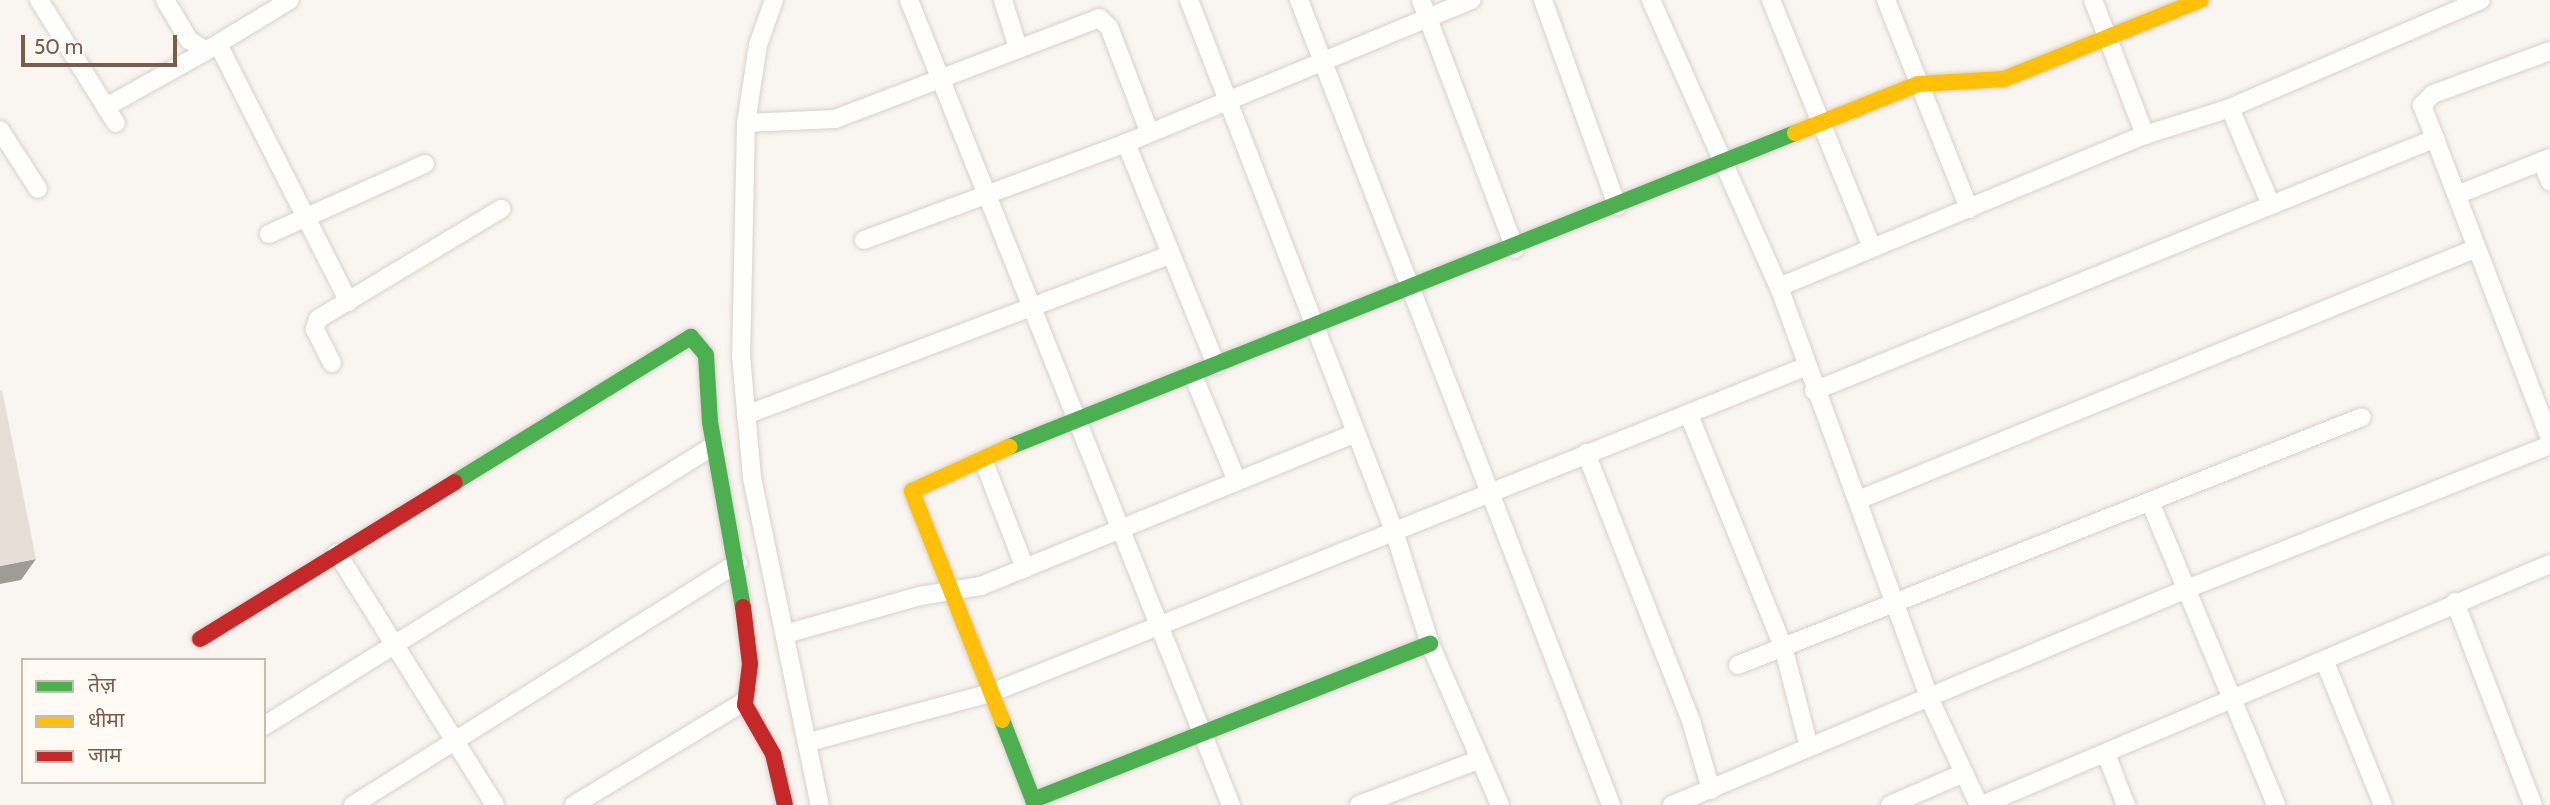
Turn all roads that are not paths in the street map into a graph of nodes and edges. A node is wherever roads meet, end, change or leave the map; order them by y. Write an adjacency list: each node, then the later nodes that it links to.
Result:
1 (39, 0): 28 (street)
2 (165, 0): 21 (street)
3 (290, 0): 21 (street)
4 (774, 0): 31 (street)
5 (909, 0): 25 (street)
6 (1003, 0): 22 (street)
7 (1099, 0): 19 (street)
8 (1189, 0): 27 (street)
9 (1299, 0): 24 (street)
10 (1472, 0): 18 (street)
11 (1542, 0): 46 (street)
12 (1651, 0): 38 (street)
13 (1771, 0): 32 (street)
14 (1886, 0): 26 (street)
15 (2093, 0): 20 (street)
16 (2201, 0): 20 (street)
17 (2481, 0): 29 (street)
18 (1424, 8): 24 (street); 54 (street)
19 (1107, 22): 22 (street); 34 (street)
20 (2108, 40): 26 (street); 35 (street)
21 (212, 48): 28 (street); 49 (street)
22 (1018, 48): 25 (street)
23 (2550, 51): 36 (street)
24 (1324, 60): 27 (street); 57 (street)
25 (943, 80): 31 (street); 43 (street)
26 (1918, 84): 32 (street); 48 (street)
27 (1226, 101): 34 (street); 60 (street)
28 (106, 107): 30 (street)
29 (2230, 108): 35 (street); 45 (street)
30 (116, 123)
31 (746, 123): 67 (street)
32 (1819, 127): 38 (street); 52 (street)
33 (0, 130): 42 (street)
34 (1149, 131): 37 (street)
35 (2145, 135): 48 (street)
36 (2436, 138): 44 (street); 45 (street)
37 (1126, 143): 43 (street); 55 (street)
38 (1720, 160): 46 (street); 56 (street)
39 (2546, 160): 41 (street); 44 (street)
40 (425, 164): 49 (street)
41 (2550, 182)
42 (38, 190)
43 (986, 192): 51 (street); 59 (street)
44 (2459, 194): 53 (street)
45 (2271, 205): 66 (street)
46 (1617, 206): 54 (street)
47 (501, 209): 58 (street)
48 (1969, 209): 52 (street)
49 (306, 216): 50 (street); 58 (street)
50 (270, 234)
51 (864, 240)
52 (1872, 247): 56 (street)
53 (2477, 247): 65 (street); 79 (street)
54 (1515, 249): 57 (street)
55 (1170, 255): 59 (street); 62 (street)
56 (1779, 287): 63 (street)
57 (1409, 290): 60 (street); 78 (street)
58 (349, 302): 61 (street)
59 (1033, 310): 67 (street); 70 (street)
60 (1315, 328): 62 (street); 71 (street)
61 (332, 363)
62 (1216, 365): 64 (street)
63 (1805, 367): 66 (street); 68 (street)
64 (1194, 375): 70 (street); 77 (street)
65 (2542, 383): 72 (street)
66 (1814, 391): 79 (street)
67 (746, 415): 92 (street)
68 (1689, 415): 75 (street); 96 (street)
69 (2362, 417): 80 (street)
70 (1080, 423): 76 (street); 81 (street)
71 (1355, 433): 77 (street); 82 (street)
72 (2550, 439)
73 (715, 445): 83 (street); 84 (street); 95 (street)
74 (2550, 445): 87 (street)
75 (1586, 453): 78 (street); 111 (street)
76 (984, 461): 86 (street); 88 (street)
77 (1237, 481): 81 (street)
78 (1489, 489): 82 (street); 120 (street)
79 (1858, 500): 90 (street)
80 (2151, 504): 87 (street); 90 (street)
81 (1121, 527): 86 (street); 91 (street)
82 (1393, 528): 91 (street); 94 (street)
83 (337, 553): 93 (street); 95 (street)
84 (737, 563): 101 (street); 105 (street)
85 (2550, 564): 89 (street)
86 (1025, 568): 88 (street)
87 (2189, 587): 100 (street); 102 (street)
88 (950, 593): 92 (street); 99 (street)
89 (2455, 602): 97 (street); 127 (street)
90 (1896, 605): 96 (street); 100 (street)
91 (1158, 625): 99 (street); 104 (street)
92 (789, 633): 106 (street)
93 (200, 639)
94 (1430, 644): 104 (street); 109 (street)
95 (396, 646): 103 (street); 105 (street)
96 (1783, 646): 98 (street); 107 (street)
97 (2325, 662): 102 (street); 126 (street)
98 (1738, 665)
99 (990, 693): 104 (street); 106 (street)
100 (1930, 700): 107 (street); 110 (street)
101 (745, 701): 112 (street); 115 (street)
102 (2232, 702): 108 (street); 125 (street)
103 (266, 725)
104 (1204, 734): 117 (street)
105 (454, 741): 113 (street); 114 (street)
106 (809, 742): 116 (street)
107 (1809, 747): 111 (street)
108 (2106, 754): 123 (street); 124 (street)
109 (1478, 760): 118 (street); 119 (street)
110 (1964, 773): 122 (street); 123 (street)
111 (1711, 790): 121 (street)
112 (578, 804)
113 (353, 805)
114 (495, 805)
115 (785, 805)
116 (820, 805)
117 (1231, 805)
118 (1359, 805)
119 (1500, 805)
120 (1611, 805)
121 (1672, 805)
122 (1890, 805)
123 (1980, 805)
124 (2126, 805)
125 (2276, 805)
126 (2383, 805)
127 (2533, 805)

